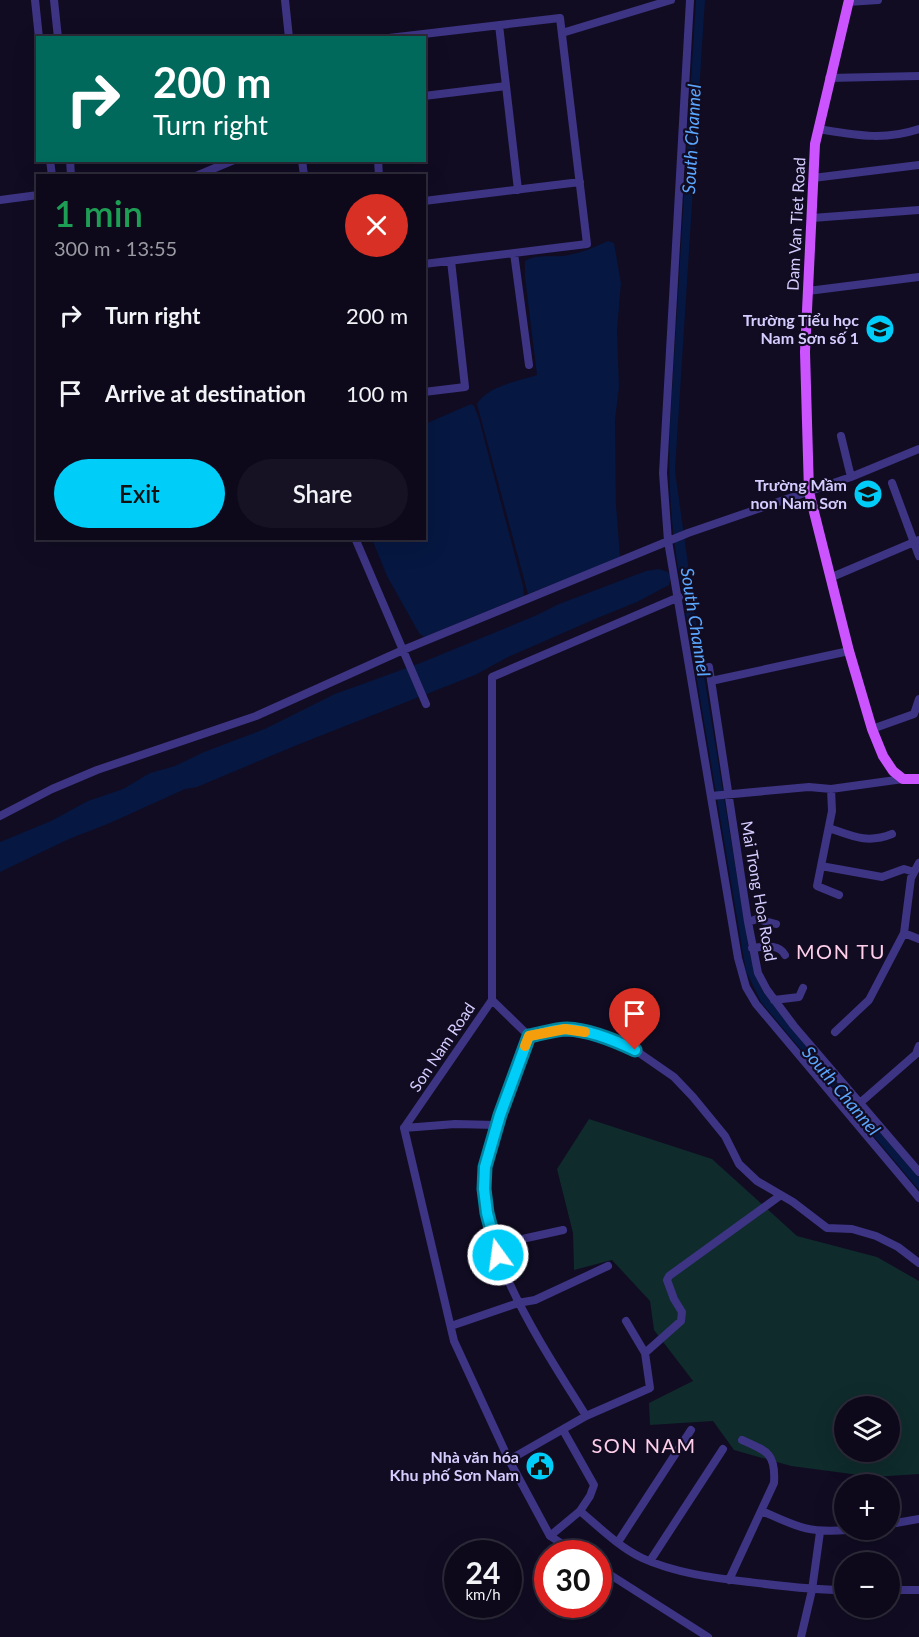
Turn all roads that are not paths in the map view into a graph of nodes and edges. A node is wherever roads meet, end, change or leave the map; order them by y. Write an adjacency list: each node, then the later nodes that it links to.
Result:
1 (35, 0): 10 (street)
2 (54, 0): 11 (street)
3 (285, 0): 12 (street)
4 (671, 0): 9 (street)
5 (690, 0): 44 (street)
6 (878, 0): 7 (street)
7 (848, 1): 15 (main road, Dam Van Tiet Road)
8 (499, 25): 9 (street); 13 (street); 16 (street)
9 (562, 33): 24 (street)
10 (39, 36)
11 (58, 36)
12 (289, 36)
13 (406, 36)
14 (919, 76): 15 (street)
15 (829, 78): 18 (main road, Dam Van Tiet Road)
16 (506, 86): 17 (street); 25 (street)
17 (426, 96)
18 (818, 129): 19 (street); 23 (main road, Dam Van Tiet Road)
19 (919, 129)
20 (229, 162): 22 (street)
21 (919, 165): 23 (street)
22 (201, 174)
23 (813, 178): 30 (main road, Dam Van Tiet Road)
24 (580, 182): 25 (street); 31 (street)
25 (518, 190): 28 (street)
26 (36, 195): 27 (street)
27 (0, 200)
28 (426, 201)
29 (919, 210): 30 (street)
30 (812, 218): 35 (main road, Dam Van Tiet Road)
31 (514, 253): 32 (street); 36 (street)
32 (451, 261): 33 (street); 37 (street)
33 (426, 264)
34 (919, 277): 35 (street)
35 (808, 291): 42 (main road, Dam Van Tiet Road)
36 (529, 365)
37 (426, 392)
38 (841, 436): 40 (street)
39 (919, 449): 40 (street)
40 (851, 477): 42 (street)
41 (892, 483): 45 (street)
42 (809, 492): 44 (street); 47 (main road, Dam Van Tiet Road)
43 (356, 540): 50 (street)
44 (668, 541): 48 (street); 50 (street)
45 (916, 541): 46 (street); 47 (street)
46 (919, 556)
47 (832, 577): 49 (main road, Dam Van Tiet Road)
48 (679, 597): 60 (street); 75 (street, Son Nam Road)
49 (849, 651): 52 (street); 55 (main road, Dam Van Tiet Road)
50 (404, 653): 54 (street); 61 (street)
51 (709, 667): 52 (street, Mai Trong Hoa Road)
52 (711, 681): 59 (street, Mai Trong Hoa Road)
53 (919, 699): 55 (street)
54 (426, 704)
55 (872, 729): 56 (main road, Dam Van Tiet Road)
56 (903, 779): 57 (main road); 58 (street)
57 (919, 779)
58 (831, 789): 59 (street); 62 (street)
59 (727, 794): 60 (street); 68 (street, Mai Trong Hoa Road)
60 (711, 796): 85 (street)
61 (0, 816)
62 (829, 828): 63 (street); 65 (street)
63 (892, 834)
64 (919, 863): 66 (street)
65 (820, 866): 66 (street); 67 (street)
66 (914, 872): 70 (street)
67 (839, 895)
68 (748, 922): 69 (street); 72 (street, Mai Trong Hoa Road)
69 (776, 924)
70 (904, 933): 71 (street); 77 (street)
71 (919, 939)
72 (752, 948): 73 (street); 76 (street, Mai Trong Hoa Road)
73 (785, 955)
74 (803, 988): 76 (street)
75 (492, 1000): 78 (street); 82 (street, Son Nam Road)
76 (774, 1000): 80 (street, Mai Trong Hoa Road)
77 (835, 1032)
78 (529, 1036): 81 (street); 84 (street)
79 (919, 1046): 80 (street)
80 (861, 1102): 83 (street, Mai Trong Hoa Road)
81 (496, 1125): 82 (street); 87 (street)
82 (404, 1128): 92 (street)
83 (919, 1172)
84 (780, 1195): 88 (street); 93 (street)
85 (919, 1198)
86 (563, 1230): 87 (street)
87 (495, 1245): 90 (street)
88 (919, 1263)
89 (608, 1266): 90 (street)
90 (518, 1303): 92 (street); 94 (street)
91 (626, 1321): 93 (street)
92 (451, 1326): 99 (street)
93 (645, 1353): 94 (street)
94 (586, 1416): 95 (street)
95 (563, 1430): 99 (street); 100 (street)
96 (691, 1430): 108 (street)
97 (742, 1440): 101 (street)
98 (723, 1449): 109 (street)
99 (509, 1460): 106 (street)
100 (580, 1511): 106 (street); 108 (street)
101 (762, 1511): 105 (street); 111 (street)
102 (919, 1519): 103 (street)
103 (900, 1522)
104 (834, 1531): 105 (street)
105 (820, 1532): 112 (street)
106 (550, 1536): 107 (street)
107 (556, 1540)
108 (618, 1542): 109 (street)
109 (650, 1561): 111 (street)
110 (612, 1576): 116 (street)
111 (729, 1580): 112 (street)
112 (812, 1590): 113 (street); 117 (street)
113 (834, 1590)
114 (900, 1590): 115 (street)
115 (919, 1590)
116 (708, 1637)
117 (801, 1637)

